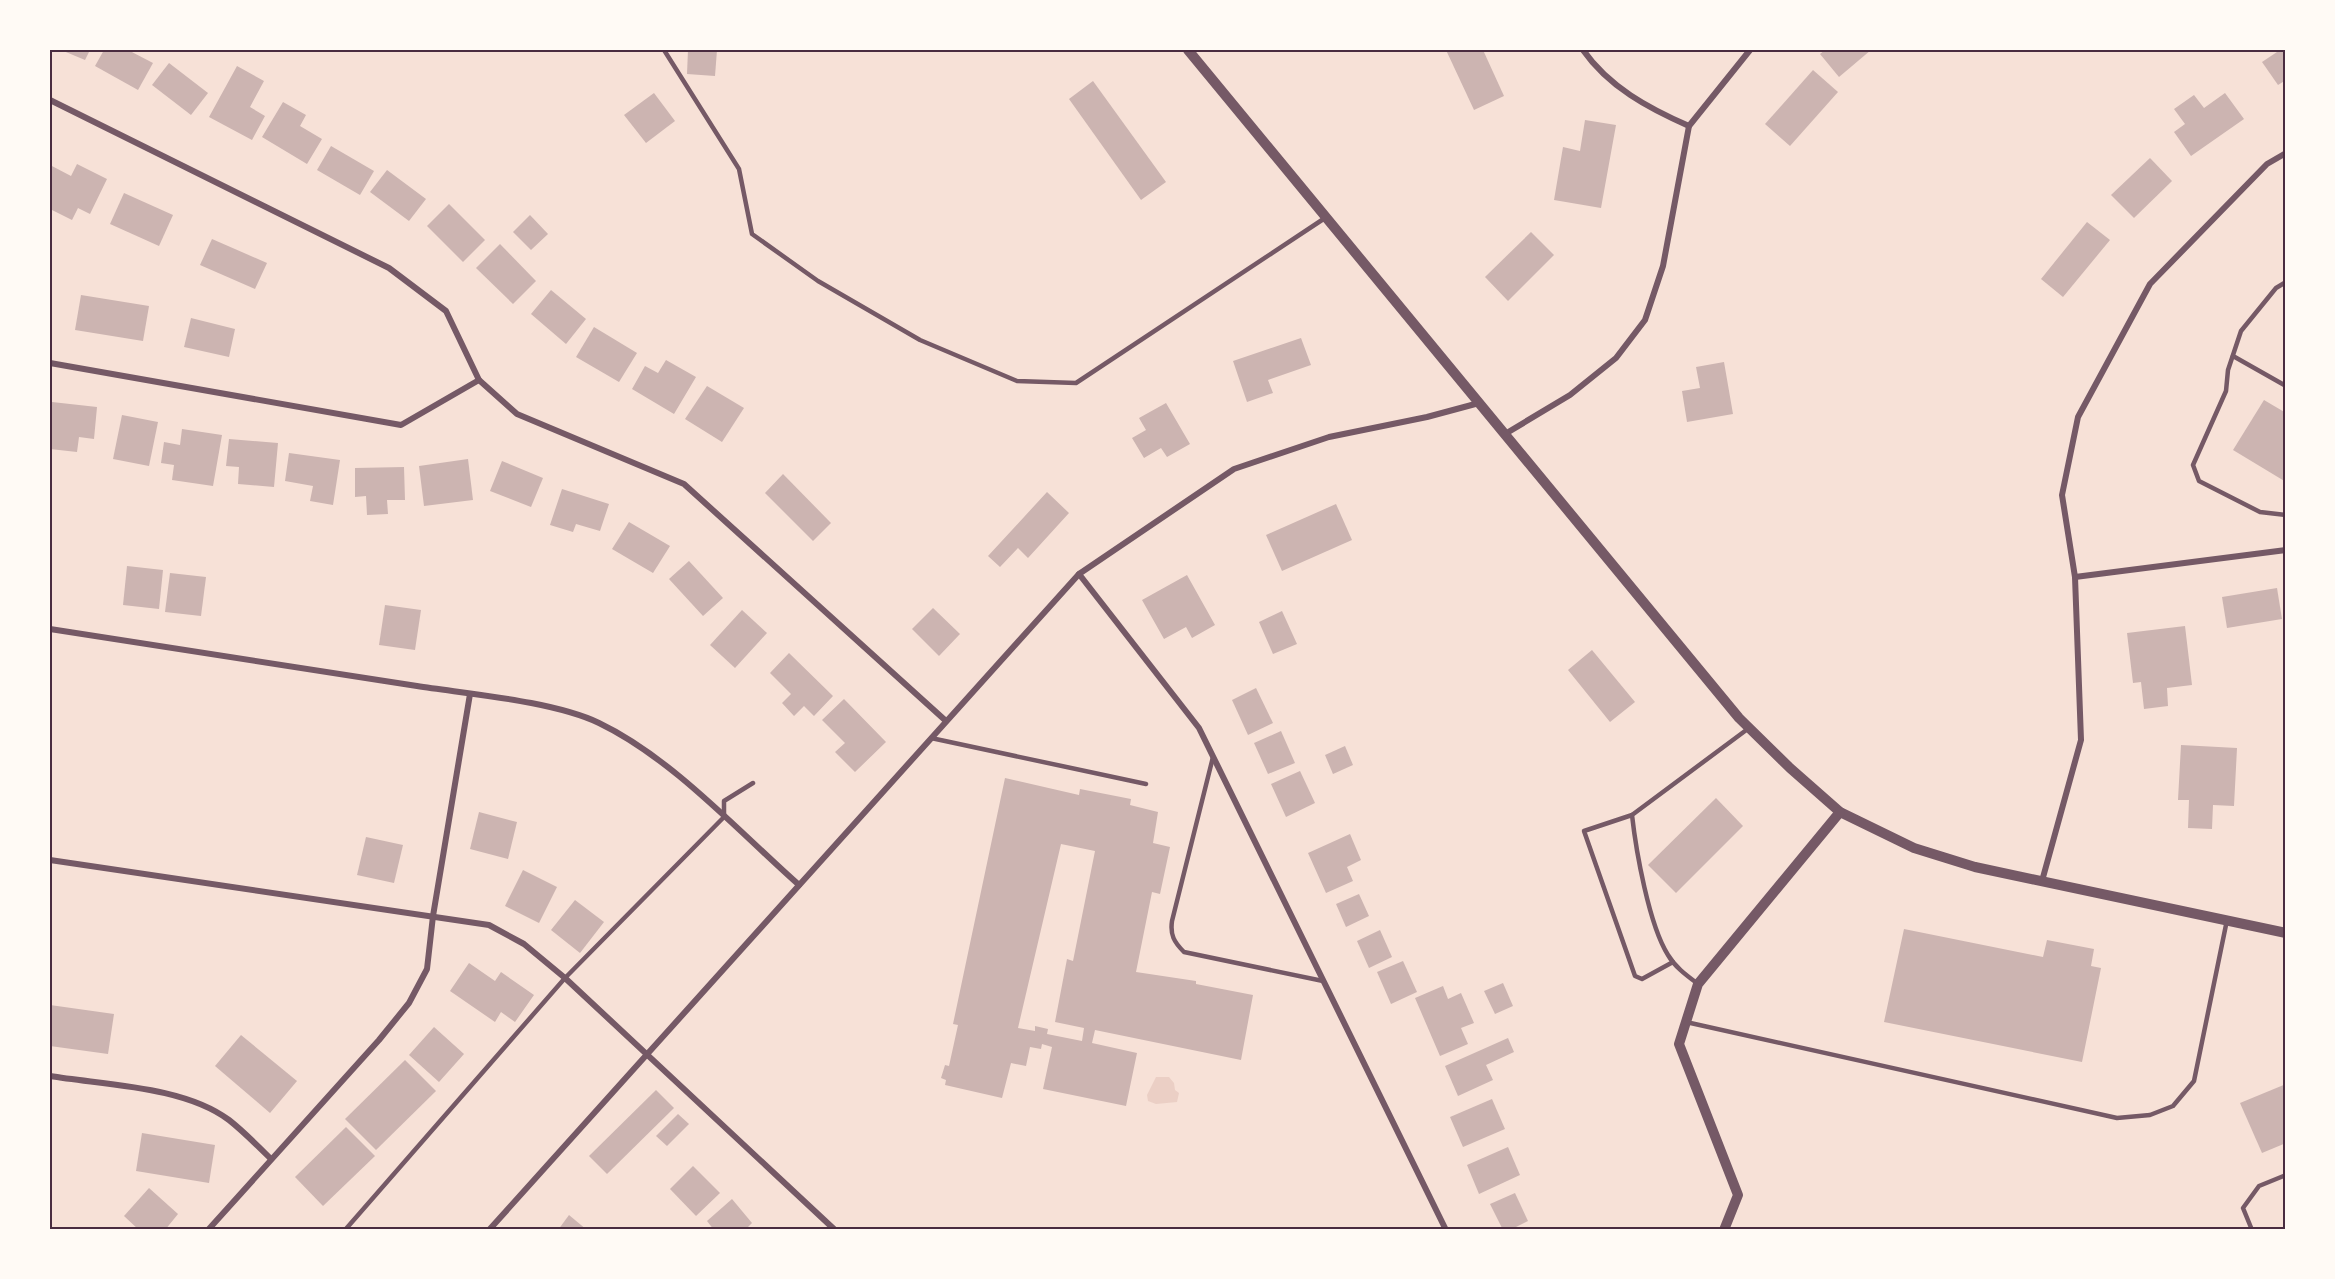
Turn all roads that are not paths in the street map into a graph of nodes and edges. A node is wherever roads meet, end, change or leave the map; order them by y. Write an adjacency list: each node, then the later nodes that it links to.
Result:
1 (664, 50): 8 (lane)
2 (1188, 50): 8 (street)
3 (1583, 50): 6 (street)
4 (1750, 50): 6 (street)
5 (50, 100): 12 (street)
6 (1689, 126): 15 (street)
7 (2286, 153): 19 (street)
8 (1327, 216): 14 (street)
9 (2286, 282): 10 (lane)
10 (2233, 356): 13 (lane); 16 (lane)
11 (50, 363): 12 (street)
12 (479, 380): 22 (street)
13 (2286, 386)
14 (1480, 403): 15 (street); 18 (street)
15 (1505, 434): 23 (street)
16 (2286, 515)
17 (2286, 550): 19 (street)
18 (1079, 574): 22 (street); 25 (street)
19 (2074, 577): 32 (street)
20 (50, 629): 21 (street)
21 (470, 694): 30 (street); 34 (street)
22 (946, 722): 24 (street)
23 (1749, 728): 28 (street); 29 (lane)
24 (932, 738): 27 (lane); 33 (street)
25 (1213, 758): 39 (street); 39 (lane)
26 (753, 783): 30 (lane)
27 (1146, 784)
28 (1840, 812): 32 (street); 40 (street)
29 (1632, 815): 37 (lane); 37 (lane)
30 (724, 817): 33 (street); 38 (lane)
31 (50, 860): 34 (street)
32 (2042, 881): 35 (street)
33 (799, 885): 42 (street)
34 (433, 916): 38 (street); 44 (street)
35 (2227, 920): 36 (street); 41 (lane)
36 (2286, 933)
37 (1673, 962): 40 (lane)
38 (565, 978): 42 (street); 47 (lane)
39 (1323, 981): 50 (street)
40 (1698, 984): 41 (street)
41 (1685, 1022): 51 (street)
42 (647, 1054): 48 (street); 49 (street)
43 (50, 1076): 44 (street)
44 (270, 1158): 46 (street)
45 (2286, 1175): 52 (lane)
46 (208, 1230)
47 (345, 1230)
48 (489, 1230)
49 (836, 1230)
50 (1446, 1230)
51 (1724, 1230)
52 (2252, 1230)

